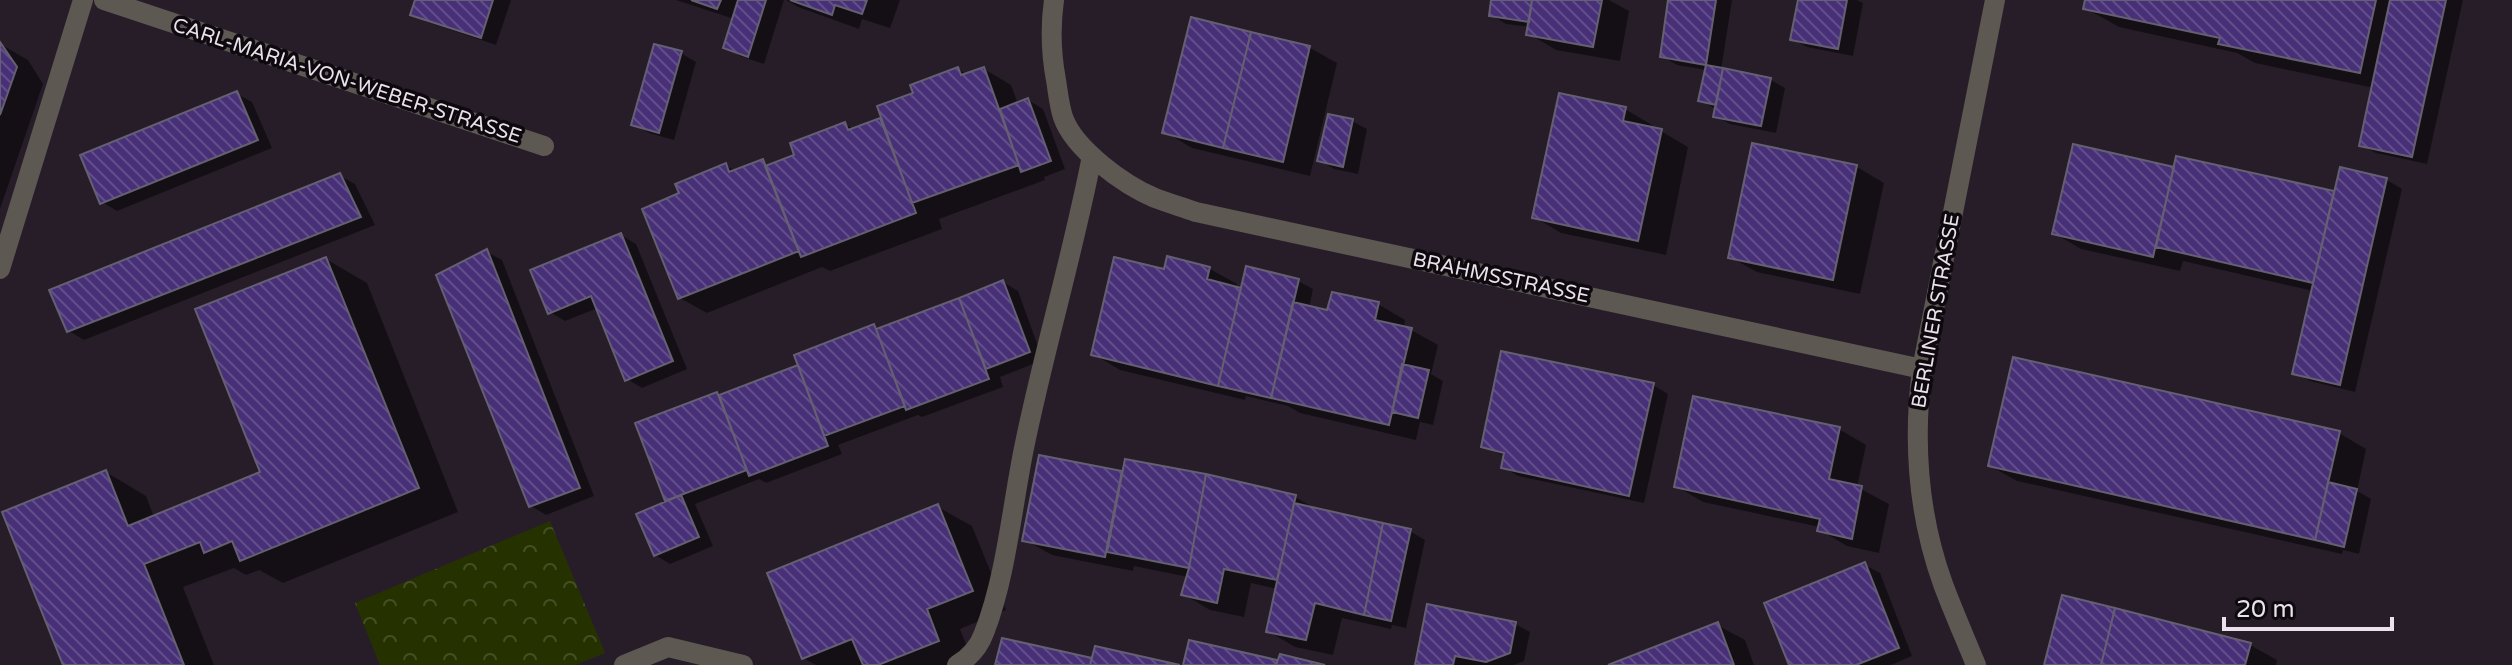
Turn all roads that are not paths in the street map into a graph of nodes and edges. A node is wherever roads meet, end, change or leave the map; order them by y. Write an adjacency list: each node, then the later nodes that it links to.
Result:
1 (83, 0): 7 (street)
2 (104, 0): 5 (street, CARL-MARIA-VON-WEBER-STRASSE)
3 (1054, 0): 6 (street, BRAHMSSTRASSE)
4 (1995, 0): 8 (street, BERLINER STRASSE)
5 (544, 146)
6 (1092, 156): 8 (street, BRAHMSSTRASSE); 11 (street)
7 (0, 269)
8 (1922, 369): 12 (street, BERLINER STRASSE)
9 (624, 665): 10 (street)
10 (743, 665)
11 (957, 665)
12 (1976, 665)

